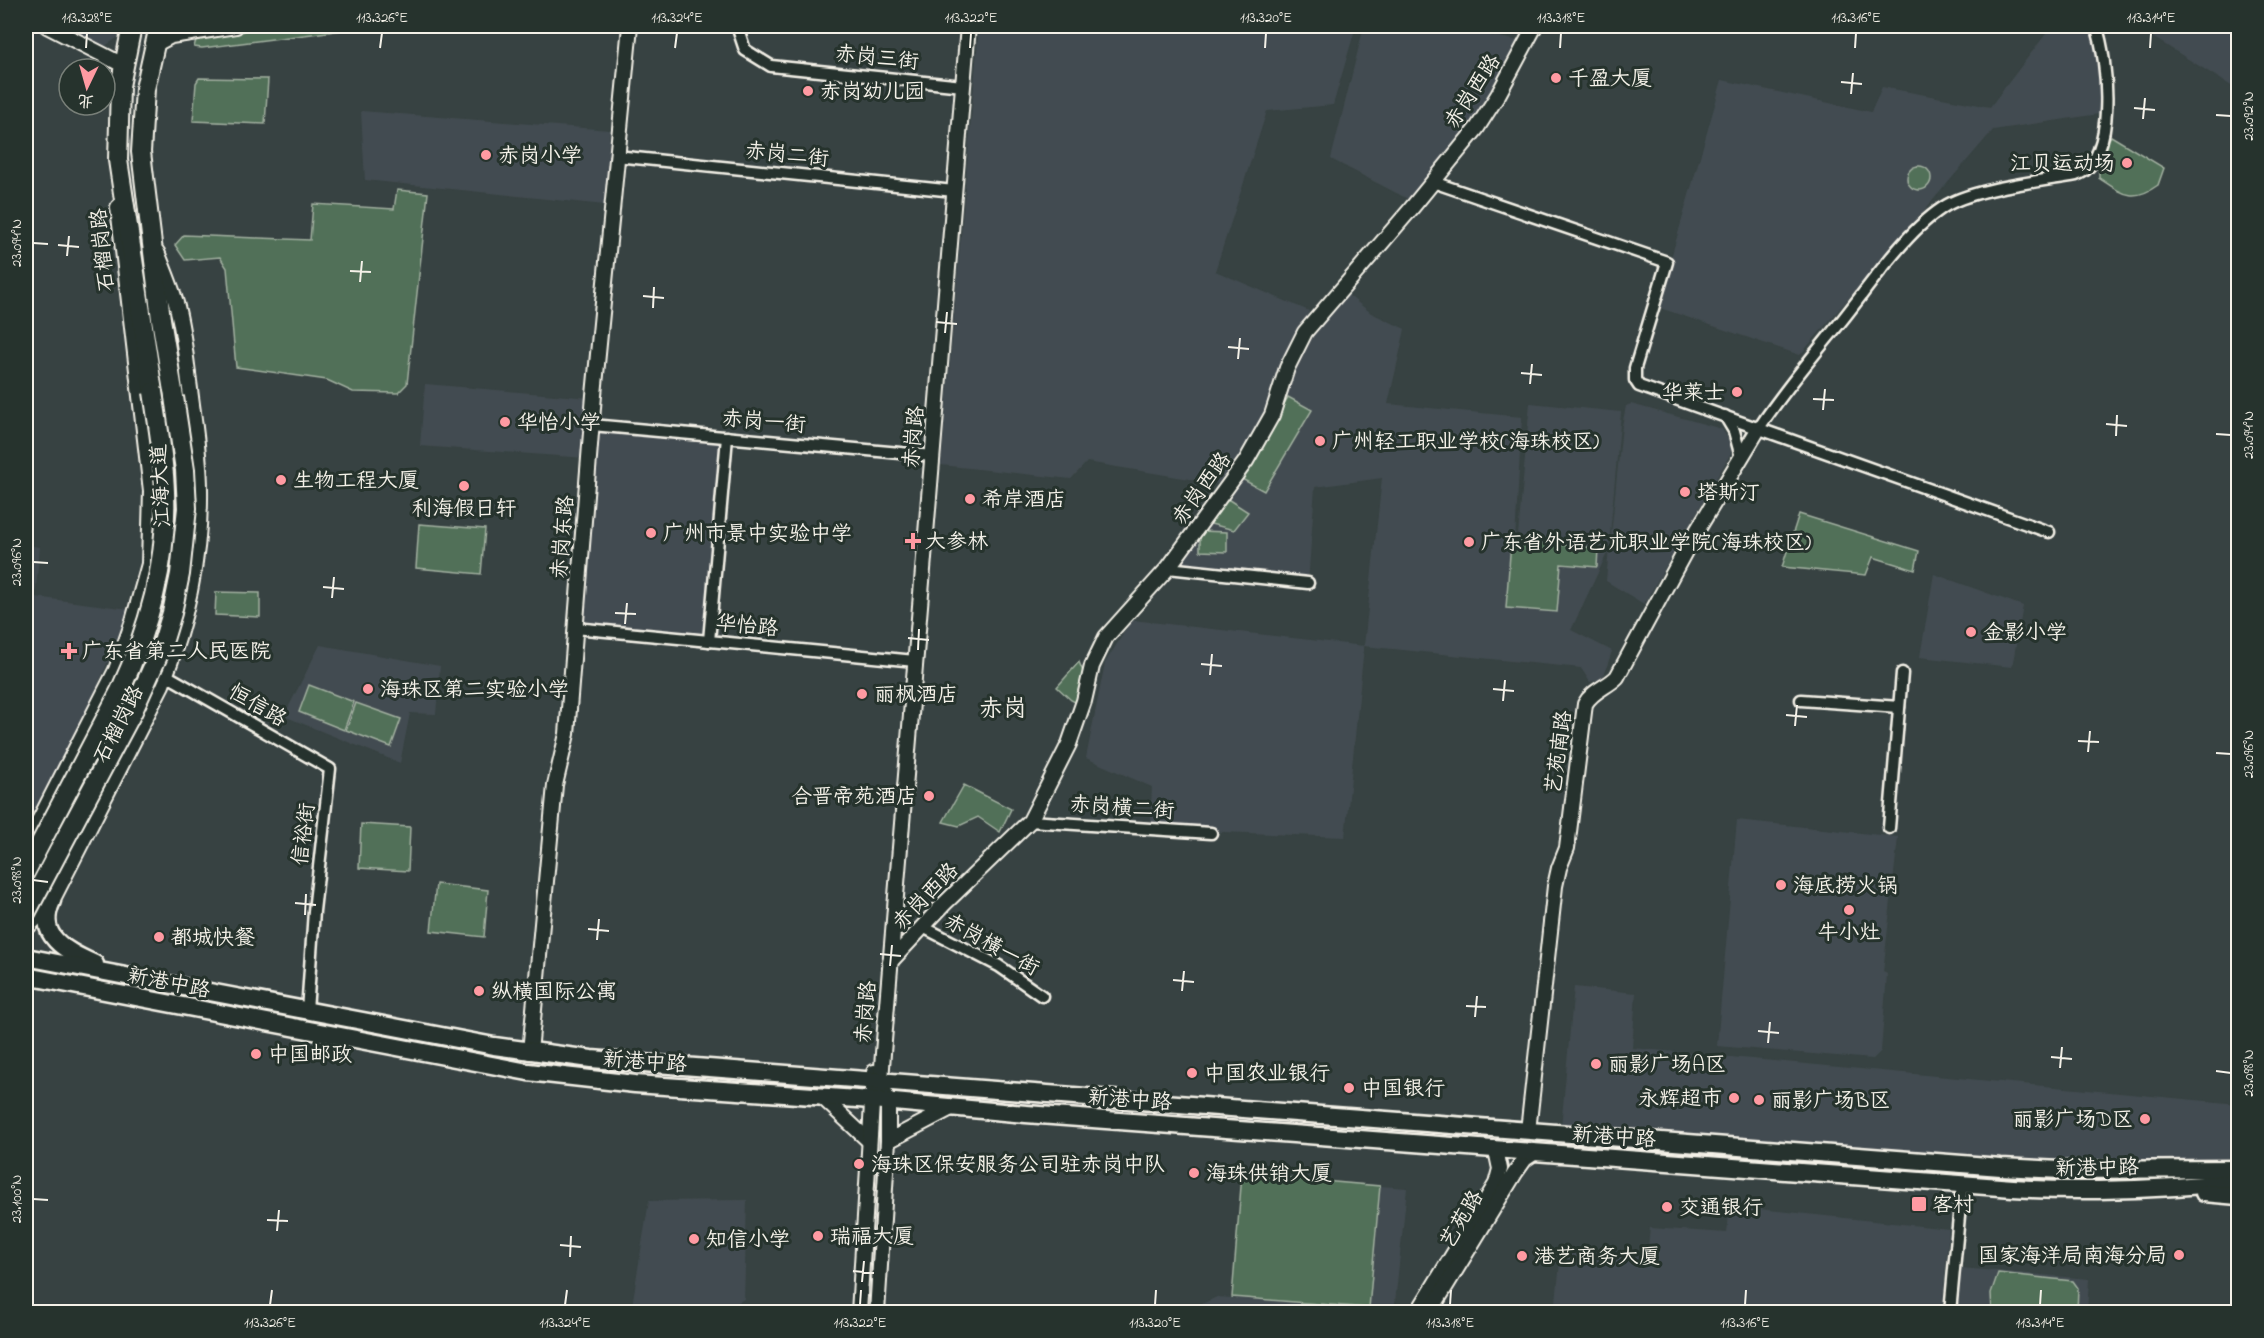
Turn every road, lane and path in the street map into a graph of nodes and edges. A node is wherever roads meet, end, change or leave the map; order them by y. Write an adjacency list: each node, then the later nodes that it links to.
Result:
1 (47, 26): 11 (street)
2 (132, 26): 11 (highway, 江海大道)
3 (159, 26): 10 (highway, 江海大道)
4 (236, 26): 10 (street)
5 (630, 26): 13 (street, 赤岗东路)
6 (737, 26): 12 (street, 赤岗三街)
7 (968, 26): 12 (street, 赤岗路)
8 (1535, 26): 15 (street, 赤岗西路)
9 (2096, 26): 20 (street)
10 (154, 45): 17 (highway, 江海大道)
11 (123, 65): 14 (highway, 江海大道)
12 (963, 86): 16 (street, 赤岗路)
13 (616, 156): 16 (street, 赤岗二街); 19 (street, 赤岗东路)
14 (119, 169): 34 (street, 石榴岗路); 44 (highway, 江海大道, bridge)
15 (1433, 182): 18 (street); 25 (street, 赤岗西路)
16 (954, 191): 22 (street, 赤岗路)
17 (152, 237): 31 (street, 石榴岗路); 46 (highway, 江海大道, bridge)
18 (1725, 416): 20 (street); 23 (street)
19 (592, 425): 21 (street, 赤岗一街); 27 (street, 赤岗东路)
20 (1759, 428): 23 (street, 艺苑南路); 24 (street)
21 (727, 437): 22 (street, 赤岗一街); 28 (street)
22 (933, 456): 29 (street, 赤岗路)
23 (1741, 457): 65 (street, 艺苑南路)
24 (2049, 532)
25 (1168, 568): 26 (street); 39 (street, 赤岗西路)
26 (1308, 583)
27 (575, 628): 28 (street, 华怡路); 58 (street, 赤岗东路)
28 (709, 641): 29 (street, 华怡路)
29 (915, 661): 43 (street, 赤岗路)
30 (1902, 674): 33 (street)
31 (166, 675): 35 (street, 石榴岗路); 36 (street, 恒信路)
32 (1801, 700): 33 (street)
33 (1899, 708): 40 (street)
34 (94, 711): 35 (street); 37 (street, 石榴岗路)
35 (139, 731): 38 (street, 石榴岗路)
36 (330, 769): 56 (street, 信裕街)
37 (60, 775): 38 (street); 42 (street, 石榴岗路)
38 (106, 795): 45 (street, 石榴岗路)
39 (1030, 821): 41 (street, 赤岗横二街); 47 (street, 赤岗西路)
40 (1890, 828)
41 (1211, 833)
42 (26, 846)
43 (899, 853): 50 (street, 赤岗路); 61 (street, 赤岗路)
44 (26, 871)
45 (52, 901): 48 (street, 石榴岗路); 53 (main road)
46 (26, 913)
47 (923, 927): 50 (street, 赤岗西路); 55 (street, 赤岗横一街)
48 (26, 929)
49 (26, 957): 51 (main road, 新港中路)
50 (890, 962): 61 (street, 赤岗路)
51 (57, 963): 53 (main road, 新港中路); 54 (main road)
52 (26, 976): 54 (main road, 新港中路)
53 (136, 977): 56 (main road, 新港中路)
54 (53, 982): 59 (main road, 新港中路)
55 (1042, 996)
56 (307, 1011): 57 (main road, 新港中路)
57 (494, 1046): 58 (main road, 新港中路); 59 (main road)
58 (530, 1052): 60 (main road); 61 (main road, 新港中路)
59 (491, 1066): 60 (main road, 新港中路)
60 (528, 1072): 62 (main road, 新港中路)
61 (877, 1081): 63 (street, 赤岗路); 65 (main road, 新港中路)
62 (821, 1096): 63 (main road, 新港中路); 66 (street)
63 (880, 1101): 64 (main road, 新港中路); 66 (street); 67 (street)
64 (953, 1107): 67 (street); 68 (main road, 新港中路)
65 (1528, 1131): 71 (main road, 新港中路)
66 (869, 1141): 77 (street)
67 (888, 1141): 78 (street)
68 (1496, 1150): 69 (main road, 新港中路); 79 (street, 艺苑路)
69 (1534, 1152): 74 (main road, 新港中路); 80 (street, 艺苑路)
70 (2238, 1161): 71 (main road)
71 (2172, 1168): 72 (main road, 新港中路)
72 (2238, 1169)
73 (2238, 1182): 75 (main road, 新港中路)
74 (1962, 1184): 75 (main road, 新港中路); 81 (street)
75 (2170, 1188): 76 (main road)
76 (2238, 1196)
77 (859, 1312)
78 (877, 1312)
79 (1418, 1312)
80 (1430, 1312)
81 (1950, 1312)

